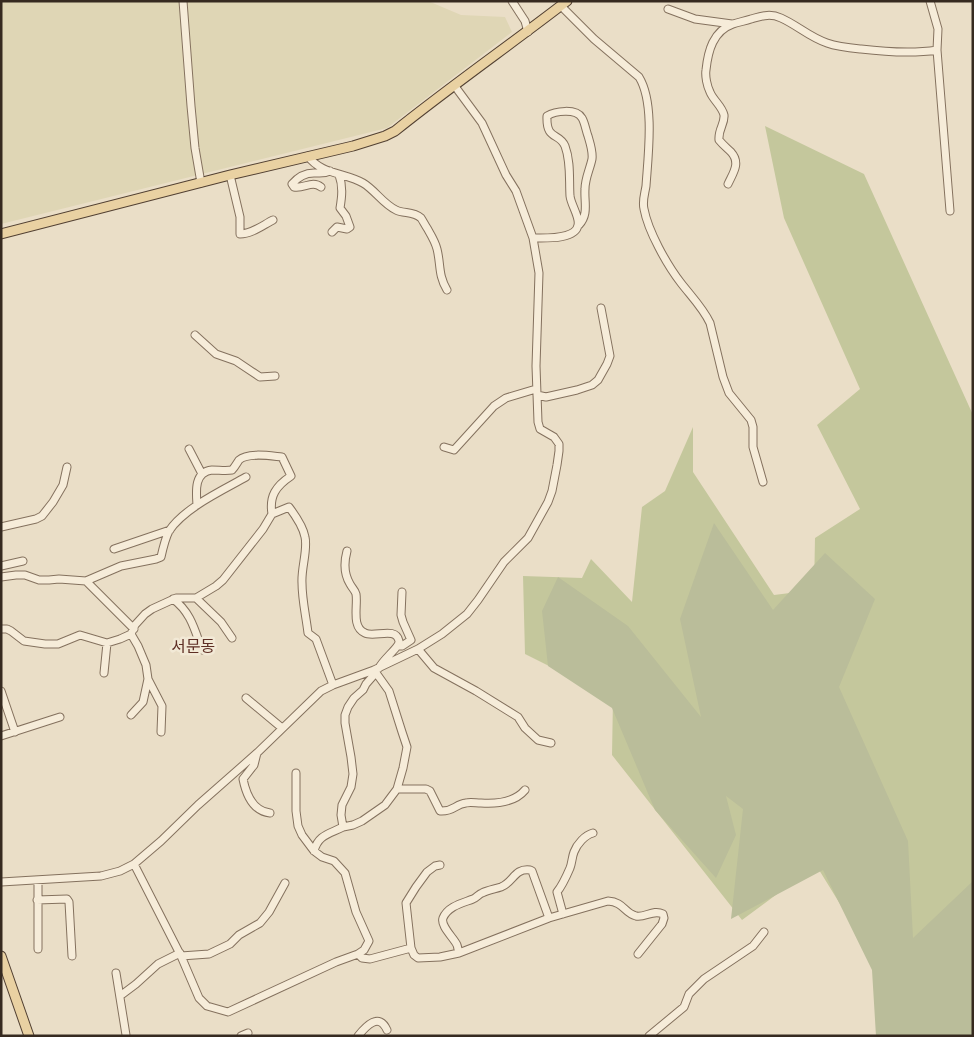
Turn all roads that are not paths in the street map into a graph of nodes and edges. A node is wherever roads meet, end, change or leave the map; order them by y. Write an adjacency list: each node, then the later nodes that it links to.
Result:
1 (183, 1): 14 (street)
2 (512, 1): 7 (street)
3 (930, 1): 8 (street)
4 (564, 4): 7 (main road); 33 (street)
5 (668, 9): 6 (street)
6 (732, 24): 8 (street); 15 (street)
7 (528, 32): 9 (main road)
8 (937, 50): 17 (street)
9 (454, 85): 10 (main road); 22 (street)
10 (308, 156): 11 (street); 12 (main road)
11 (330, 171): 13 (street); 16 (street)
12 (230, 175): 14 (main road); 18 (street)
13 (339, 175): 20 (street); 23 (street)
14 (201, 183): 21 (main road)
15 (728, 184)
16 (321, 186)
17 (950, 211)
18 (273, 220)
19 (579, 225): 19 (street); 22 (street)
20 (332, 232)
21 (1, 234)
22 (533, 238): 27 (street)
23 (447, 290)
24 (601, 308): 27 (street)
25 (195, 334): 26 (street)
26 (275, 376)
27 (536, 392): 28 (street); 52 (street)
28 (444, 447)
29 (189, 449): 31 (street)
30 (67, 467): 36 (street)
31 (202, 474): 34 (street); 35 (street)
32 (246, 477): 34 (street)
33 (763, 482)
34 (197, 505): 37 (street)
35 (272, 514): 45 (street); 57 (street)
36 (1, 527)
37 (170, 530): 38 (street); 43 (street)
38 (114, 549)
39 (347, 551): 51 (street)
40 (24, 561): 41 (street)
41 (1, 566)
42 (1, 577): 43 (street)
43 (86, 581): 48 (street)
44 (402, 592): 51 (street)
45 (196, 598): 46 (street); 49 (street)
46 (173, 599): 48 (street); 53 (street)
47 (1, 629): 50 (street)
48 (132, 632): 50 (street); 56 (street)
49 (232, 638)
50 (106, 643): 55 (street)
51 (398, 646): 54 (street)
52 (418, 649): 54 (street); 66 (street)
53 (202, 650)
54 (377, 669): 57 (street); 69 (street); 72 (street)
55 (104, 673)
56 (148, 679): 60 (street); 64 (street)
57 (333, 685): 62 (street)
58 (1, 691): 63 (street)
59 (246, 698): 62 (street)
60 (131, 715)
61 (60, 717): 63 (street)
62 (282, 728): 67 (street)
63 (14, 732): 65 (street)
64 (161, 732)
65 (1, 736)
66 (551, 743)
67 (257, 753): 71 (street); 75 (street)
68 (296, 773): 74 (street)
69 (397, 790): 70 (street); 72 (street)
70 (525, 790)
71 (270, 813)
72 (343, 827): 74 (street)
73 (593, 833): 81 (street)
74 (314, 851): 87 (street)
75 (134, 864): 77 (street); 89 (street)
76 (440, 865): 84 (street)
77 (38, 880): 78 (street); 80 (street)
78 (1, 882)
79 (285, 883): 89 (street)
80 (38, 900): 85 (street); 91 (street)
81 (563, 914): 82 (street); 88 (street)
82 (549, 918): 86 (street); 86 (street)
83 (764, 932): 98 (street)
84 (411, 948): 86 (street); 87 (street)
85 (38, 949)
86 (459, 953)
87 (358, 954): 89 (street)
88 (638, 954)
89 (181, 955): 93 (street)
90 (1, 956): 96 (main road)
91 (72, 956)
92 (116, 973): 93 (street)
93 (120, 996): 95 (street)
94 (387, 1030): 97 (street)
95 (126, 1035)
96 (29, 1036)
97 (358, 1036)
98 (649, 1036)

